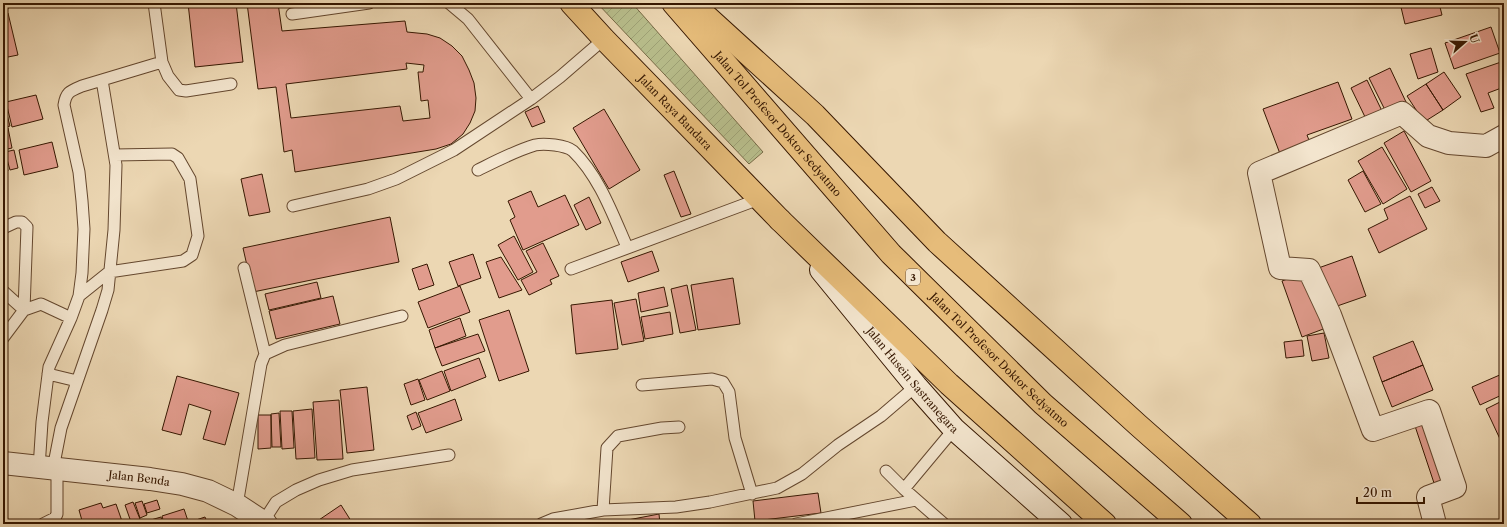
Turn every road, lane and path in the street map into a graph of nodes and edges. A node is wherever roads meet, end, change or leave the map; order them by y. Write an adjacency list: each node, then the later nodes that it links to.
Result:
1 (154, 3): 9 (lane)
2 (369, 3): 7 (lane)
3 (449, 3): 12 (lane)
4 (571, 3): 8 (main road, Jalan Raya Bandara)
5 (673, 3): 54 (main road, Jalan Tol Profesor Doktor Sedyatmo / 3)
6 (692, 3): 55 (main road)
7 (292, 14)
8 (604, 39): 12 (lane); 16 (main road, Jalan Raya Bandara)
9 (162, 62): 10 (lane); 11 (lane)
10 (102, 80): 14 (lane); 25 (lane)
11 (231, 84)
12 (531, 99): 17 (lane)
13 (1504, 136): 56 (street)
14 (115, 155): 23 (lane); 23 (lane)
15 (478, 170): 20 (lane)
16 (759, 199): 18 (main road, Jalan Raya Bandara); 20 (lane)
17 (293, 206)
18 (780, 220): 34 (street, Jalan Husein Sastranegara); 53 (main road)
19 (3, 228): 26 (lane)
20 (627, 247): 22 (lane)
21 (244, 268): 30 (lane)
22 (571, 269)
23 (109, 272): 25 (lane); 32 (lane)
24 (3, 291): 26 (lane)
25 (79, 296): 28 (lane)
26 (24, 310): 28 (lane); 29 (lane)
27 (402, 316): 30 (lane)
28 (71, 318): 31 (lane)
29 (3, 338)
30 (265, 354): 44 (lane)
31 (48, 374): 32 (lane); 39 (lane)
32 (77, 381): 39 (lane)
33 (642, 385): 42 (lane)
34 (916, 386): 36 (street, Jalan Husein Sastranegara); 42 (lane)
35 (679, 427): 45 (lane)
36 (954, 429): 41 (lane); 52 (street, Jalan Husein Sastranegara)
37 (449, 455): 47 (lane)
38 (3, 463): 39 (street, Jalan Benda)
39 (49, 469): 44 (street, Jalan Benda); 46 (lane)
40 (886, 471): 41 (lane)
41 (904, 489): 43 (lane)
42 (752, 494): 45 (lane)
43 (916, 500): 50 (lane); 51 (lane)
44 (237, 505): 47 (street, Jalan Benda)
45 (603, 510): 49 (lane)
46 (56, 521): 48 (lane)
47 (265, 523)
48 (43, 524)
49 (542, 524)
50 (796, 524)
51 (944, 524)
52 (1061, 524)
53 (1105, 524)
54 (1180, 524)
55 (1250, 524)
56 (1435, 524)

